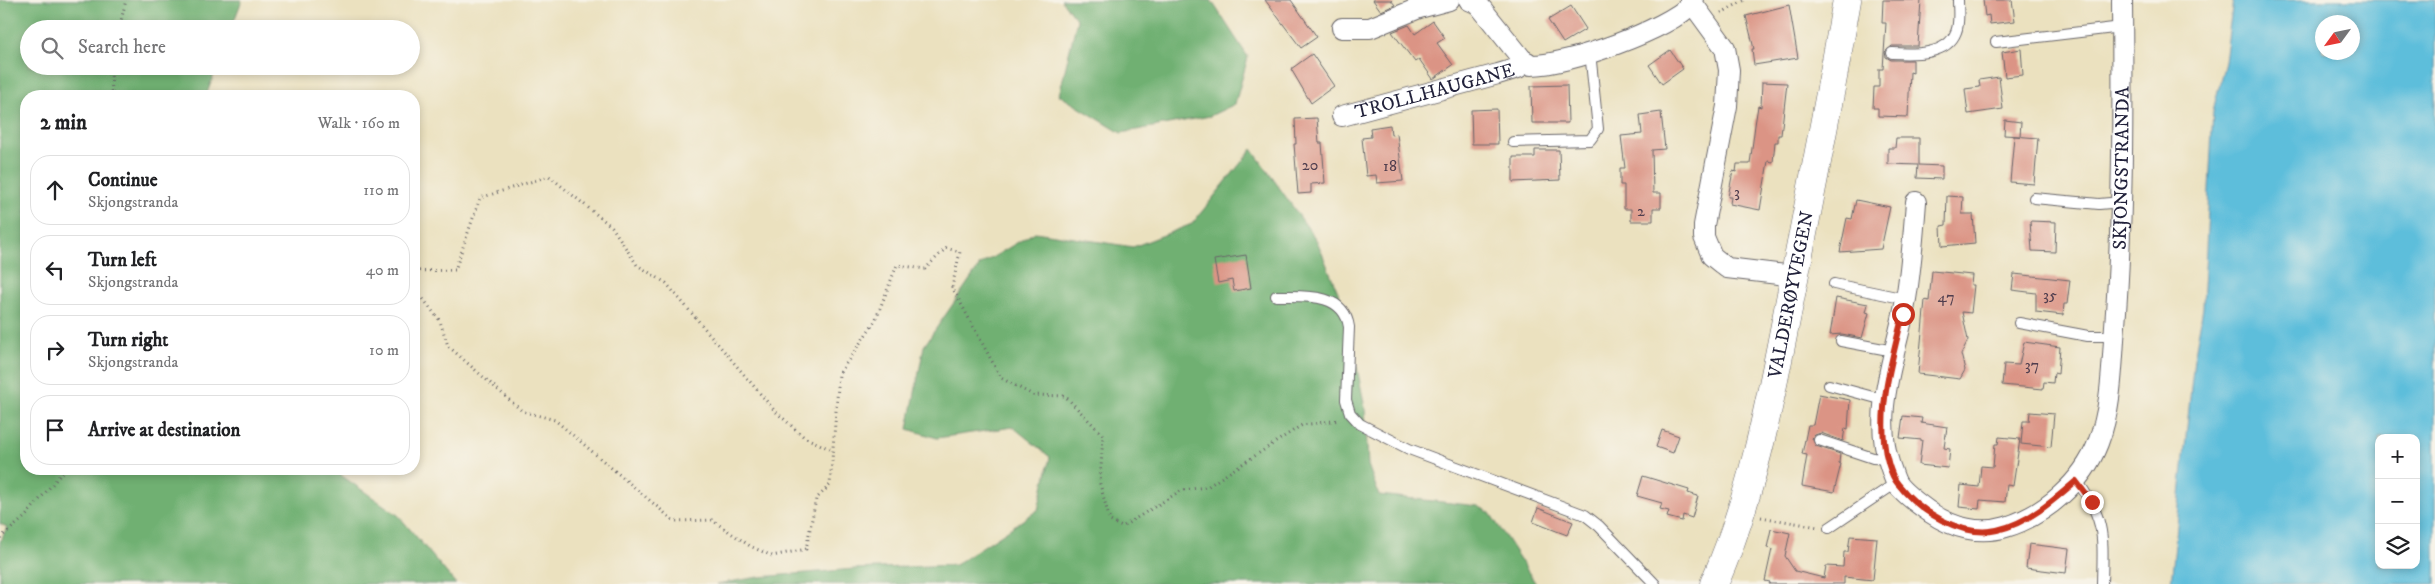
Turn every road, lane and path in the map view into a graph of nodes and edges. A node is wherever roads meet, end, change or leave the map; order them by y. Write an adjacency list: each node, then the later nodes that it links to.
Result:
1 (126, 0): 9 (path)
2 (1449, 0): 12 (street)
3 (1469, 0): 16 (street, TROLLHAUGANE)
4 (1745, 0): 10 (path)
5 (1847, 0): 25 (main road, VALDERØYVEGEN)
6 (1958, 0): 15 (lane)
7 (2122, 0): 11 (street, SKJONGSTRANDA)
8 (1691, 2): 10 (street, TROLLHAUGANE); 14 (street, TROLLHAUGANE)
9 (122, 20)
10 (1705, 21): 25 (street, TROLLHAUGANE)
11 (2122, 27): 13 (lane); 23 (street, SKJONGSTRANDA)
12 (1342, 28)
13 (1996, 42)
14 (1590, 52): 16 (street, TROLLHAUGANE); 20 (lane)
15 (1892, 53)
16 (1527, 62): 19 (street, TROLLHAUGANE)
17 (111, 75): 18 (path)
18 (112, 90)
19 (1342, 116)
20 (1513, 142)
21 (2034, 198): 23 (lane)
22 (1916, 202): 29 (street)
23 (2122, 202): 31 (street, SKJONGSTRANDA)
24 (420, 271): 38 (path)
25 (1794, 276): 47 (main road, VALDERØYVEGEN)
26 (1834, 284): 29 (lane)
27 (420, 295): 38 (path)
28 (1276, 296): 36 (lane)
29 (1906, 300): 33 (street)
30 (2019, 323): 31 (lane)
31 (2114, 336): 41 (street, SKJONGSTRANDA)
32 (1841, 341): 33 (lane)
33 (1894, 351): 35 (street)
34 (1829, 385): 35 (lane)
35 (1884, 400): 39 (street)
36 (1354, 418): 38 (path); 46 (lane)
37 (1819, 440): 39 (lane)
38 (832, 450)
39 (1888, 459): 42 (street)
40 (60, 475): 45 (path)
41 (2076, 481): 42 (street, SKJONGSTRANDA); 48 (lane)
42 (1896, 483): 44 (lane)
43 (1761, 517): 44 (path)
44 (1829, 528)
45 (0, 538)
46 (1655, 584)
47 (1714, 584)
48 (2102, 584)

